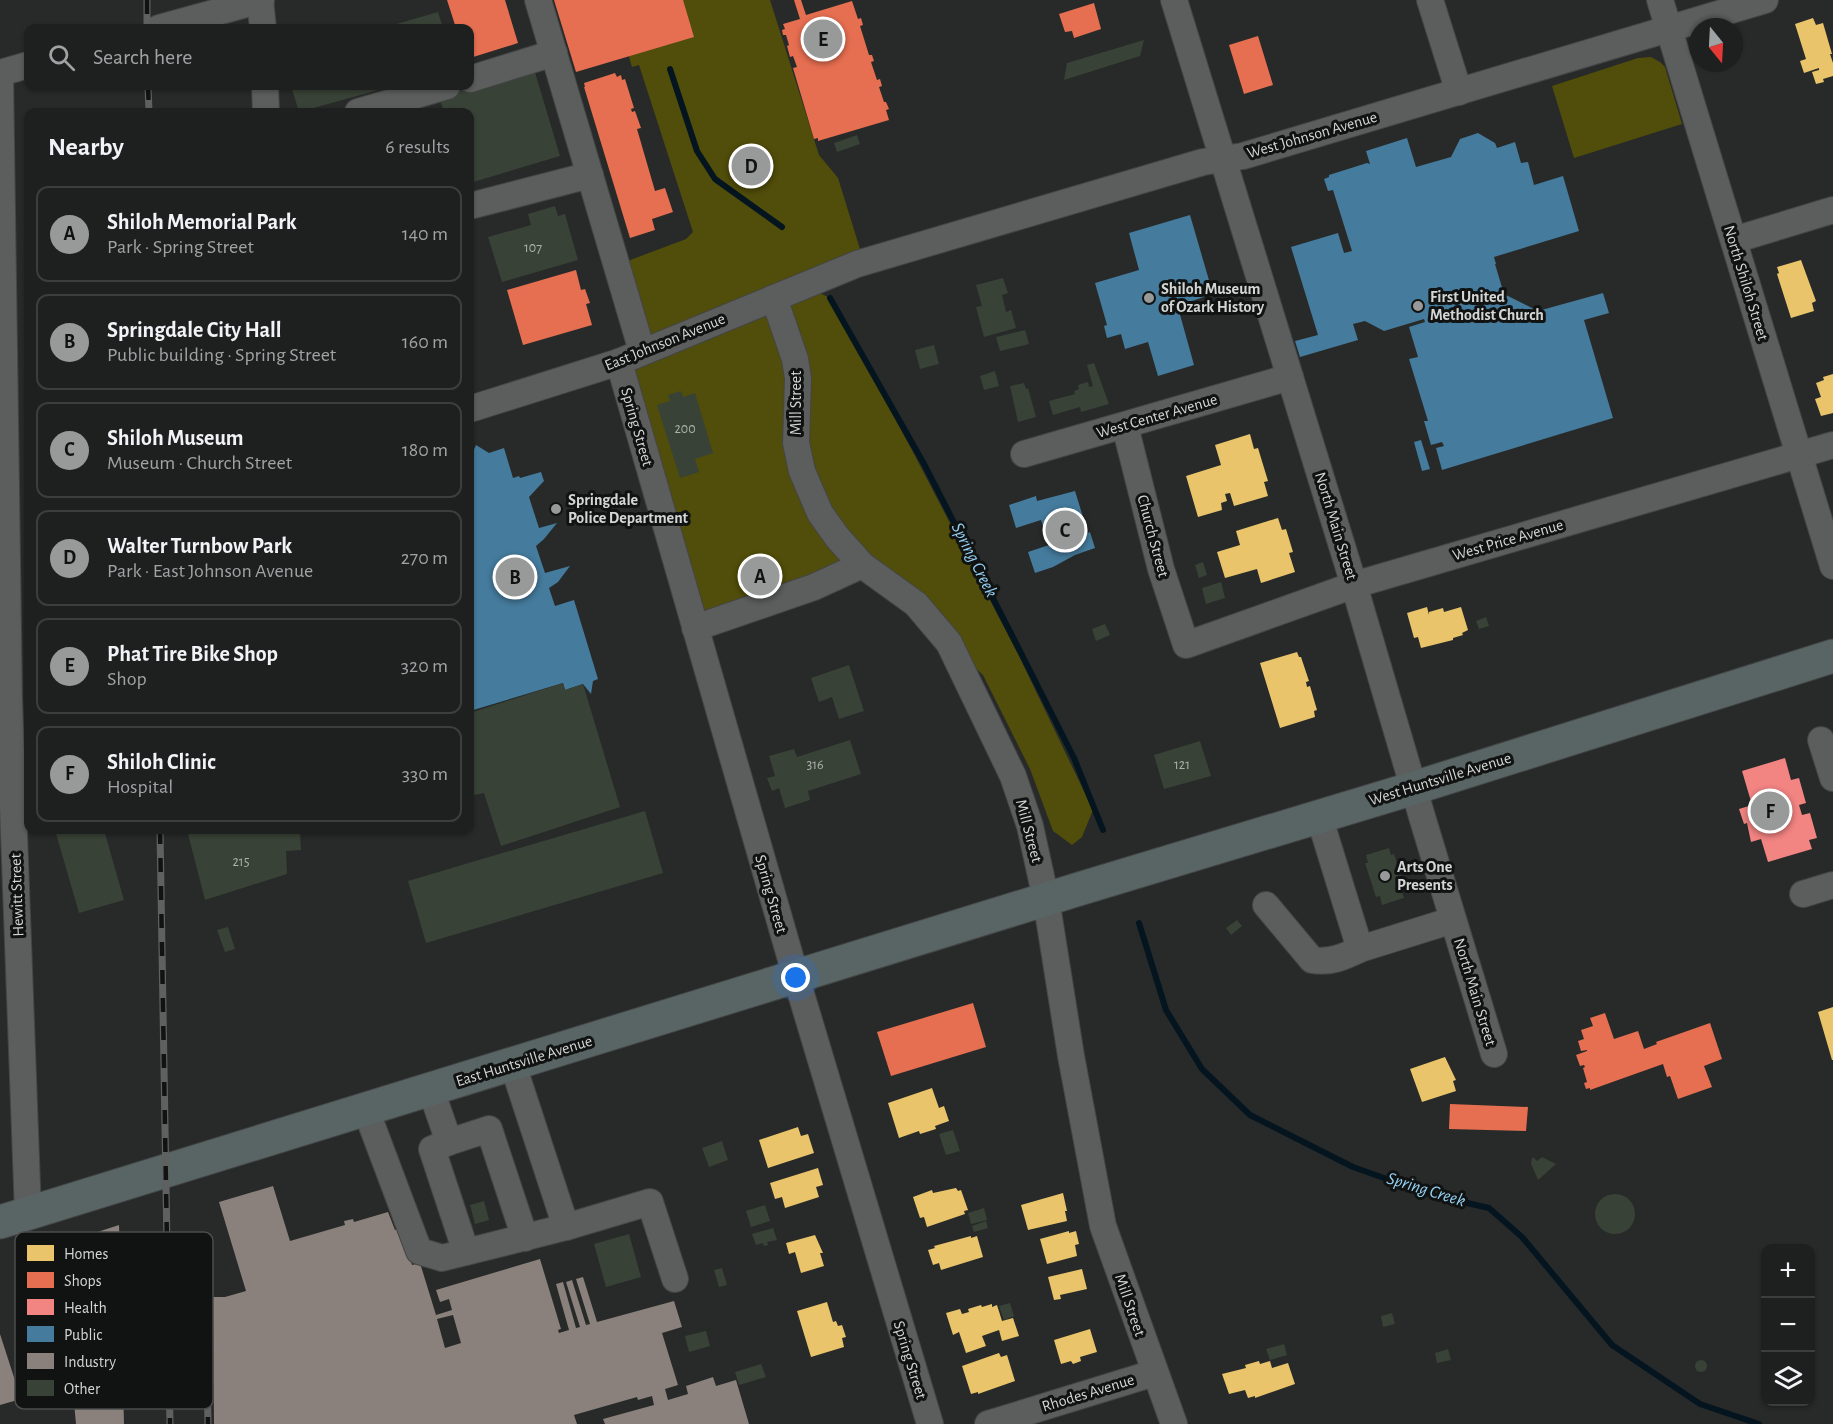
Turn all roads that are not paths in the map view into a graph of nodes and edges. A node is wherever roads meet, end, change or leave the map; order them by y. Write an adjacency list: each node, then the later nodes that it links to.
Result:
1 (261, 0): 7 (street); 8 (street)
2 (538, 0): 10 (street)
3 (1174, 0): 19 (street, North Main Street)
4 (1430, 0): 16 (street)
5 (1660, 0): 9 (street, North Shiloh Street)
6 (1765, 0): 9 (street, West Johnson Avenue)
7 (174, 24)
8 (263, 24)
9 (1669, 29): 16 (street, West Johnson Avenue); 23 (street, North Shiloh Street)
10 (554, 53): 13 (street); 20 (street)
11 (24, 66): 12 (street)
12 (0, 74): 24 (street, Hewitt Street)
13 (474, 78)
14 (265, 90): 17 (street)
15 (433, 90): 18 (street)
16 (1459, 92): 19 (street, West Johnson Avenue)
17 (266, 108)
18 (372, 108)
19 (1223, 159): 25 (street, West Johnson Avenue); 29 (street, North Main Street)
20 (590, 175): 21 (street); 27 (street)
21 (474, 205)
22 (1833, 210): 23 (street)
23 (1734, 240): 34 (street, North Shiloh Street)
24 (2, 258): 35 (street, Hewitt Street)
25 (857, 264): 26 (street, East Johnson Avenue)
26 (774, 298): 27 (street, East Johnson Avenue); 36 (street, Mill Street)
27 (642, 351): 28 (street, East Johnson Avenue)
28 (619, 362): 30 (street, East Johnson Avenue); 39 (street, Spring Street)
29 (1290, 377): 31 (street, West Center Avenue); 38 (street, North Main Street)
30 (474, 406)
31 (1125, 426): 33 (street, West Center Avenue); 40 (street, Church Street)
32 (1833, 445): 34 (street, West Price Avenue)
33 (1024, 454)
34 (1798, 455): 37 (street, North Shiloh Street); 38 (street, West Price Avenue)
35 (3, 459): 42 (street, Hewitt Street)
36 (862, 565): 39 (street); 49 (street, Mill Street)
37 (1833, 566)
38 (1354, 585): 40 (street, West Price Avenue); 45 (street, North Main Street)
39 (695, 628): 53 (street, Spring Street)
40 (1186, 645)
41 (1833, 656): 45 (main road, West Huntsville Avenue)
42 (4, 699): 59 (street, Hewitt Street)
43 (1821, 740): 44 (street)
44 (1833, 778)
45 (1414, 788): 46 (main road, West Huntsville Avenue); 51 (street, North Main Street)
46 (1319, 816): 49 (main road, West Huntsville Avenue); 52 (street)
47 (1833, 885): 48 (street)
48 (1803, 894)
49 (1046, 899): 53 (main road, East Huntsville Avenue); 64 (street, Mill Street)
50 (1266, 905): 52 (street)
51 (1453, 920): 52 (street); 54 (street, North Main Street)
52 (1360, 949)
53 (796, 977): 55 (main road, East Huntsville Avenue); 65 (street, Spring Street)
54 (1494, 1054)
55 (513, 1065): 56 (main road, East Huntsville Avenue); 60 (street)
56 (431, 1090): 57 (main road, East Huntsville Avenue); 58 (street)
57 (366, 1110): 59 (main road, East Huntsville Avenue); 62 (street)
58 (449, 1142): 61 (street); 62 (street)
59 (14, 1217)
60 (566, 1227): 61 (street); 63 (street)
61 (525, 1238): 62 (street)
62 (466, 1252)
63 (675, 1280)
64 (1154, 1373): 66 (street, Rhodes Avenue); 67 (street, Mill Street)
65 (930, 1424)
66 (988, 1424)
67 (1174, 1424)

